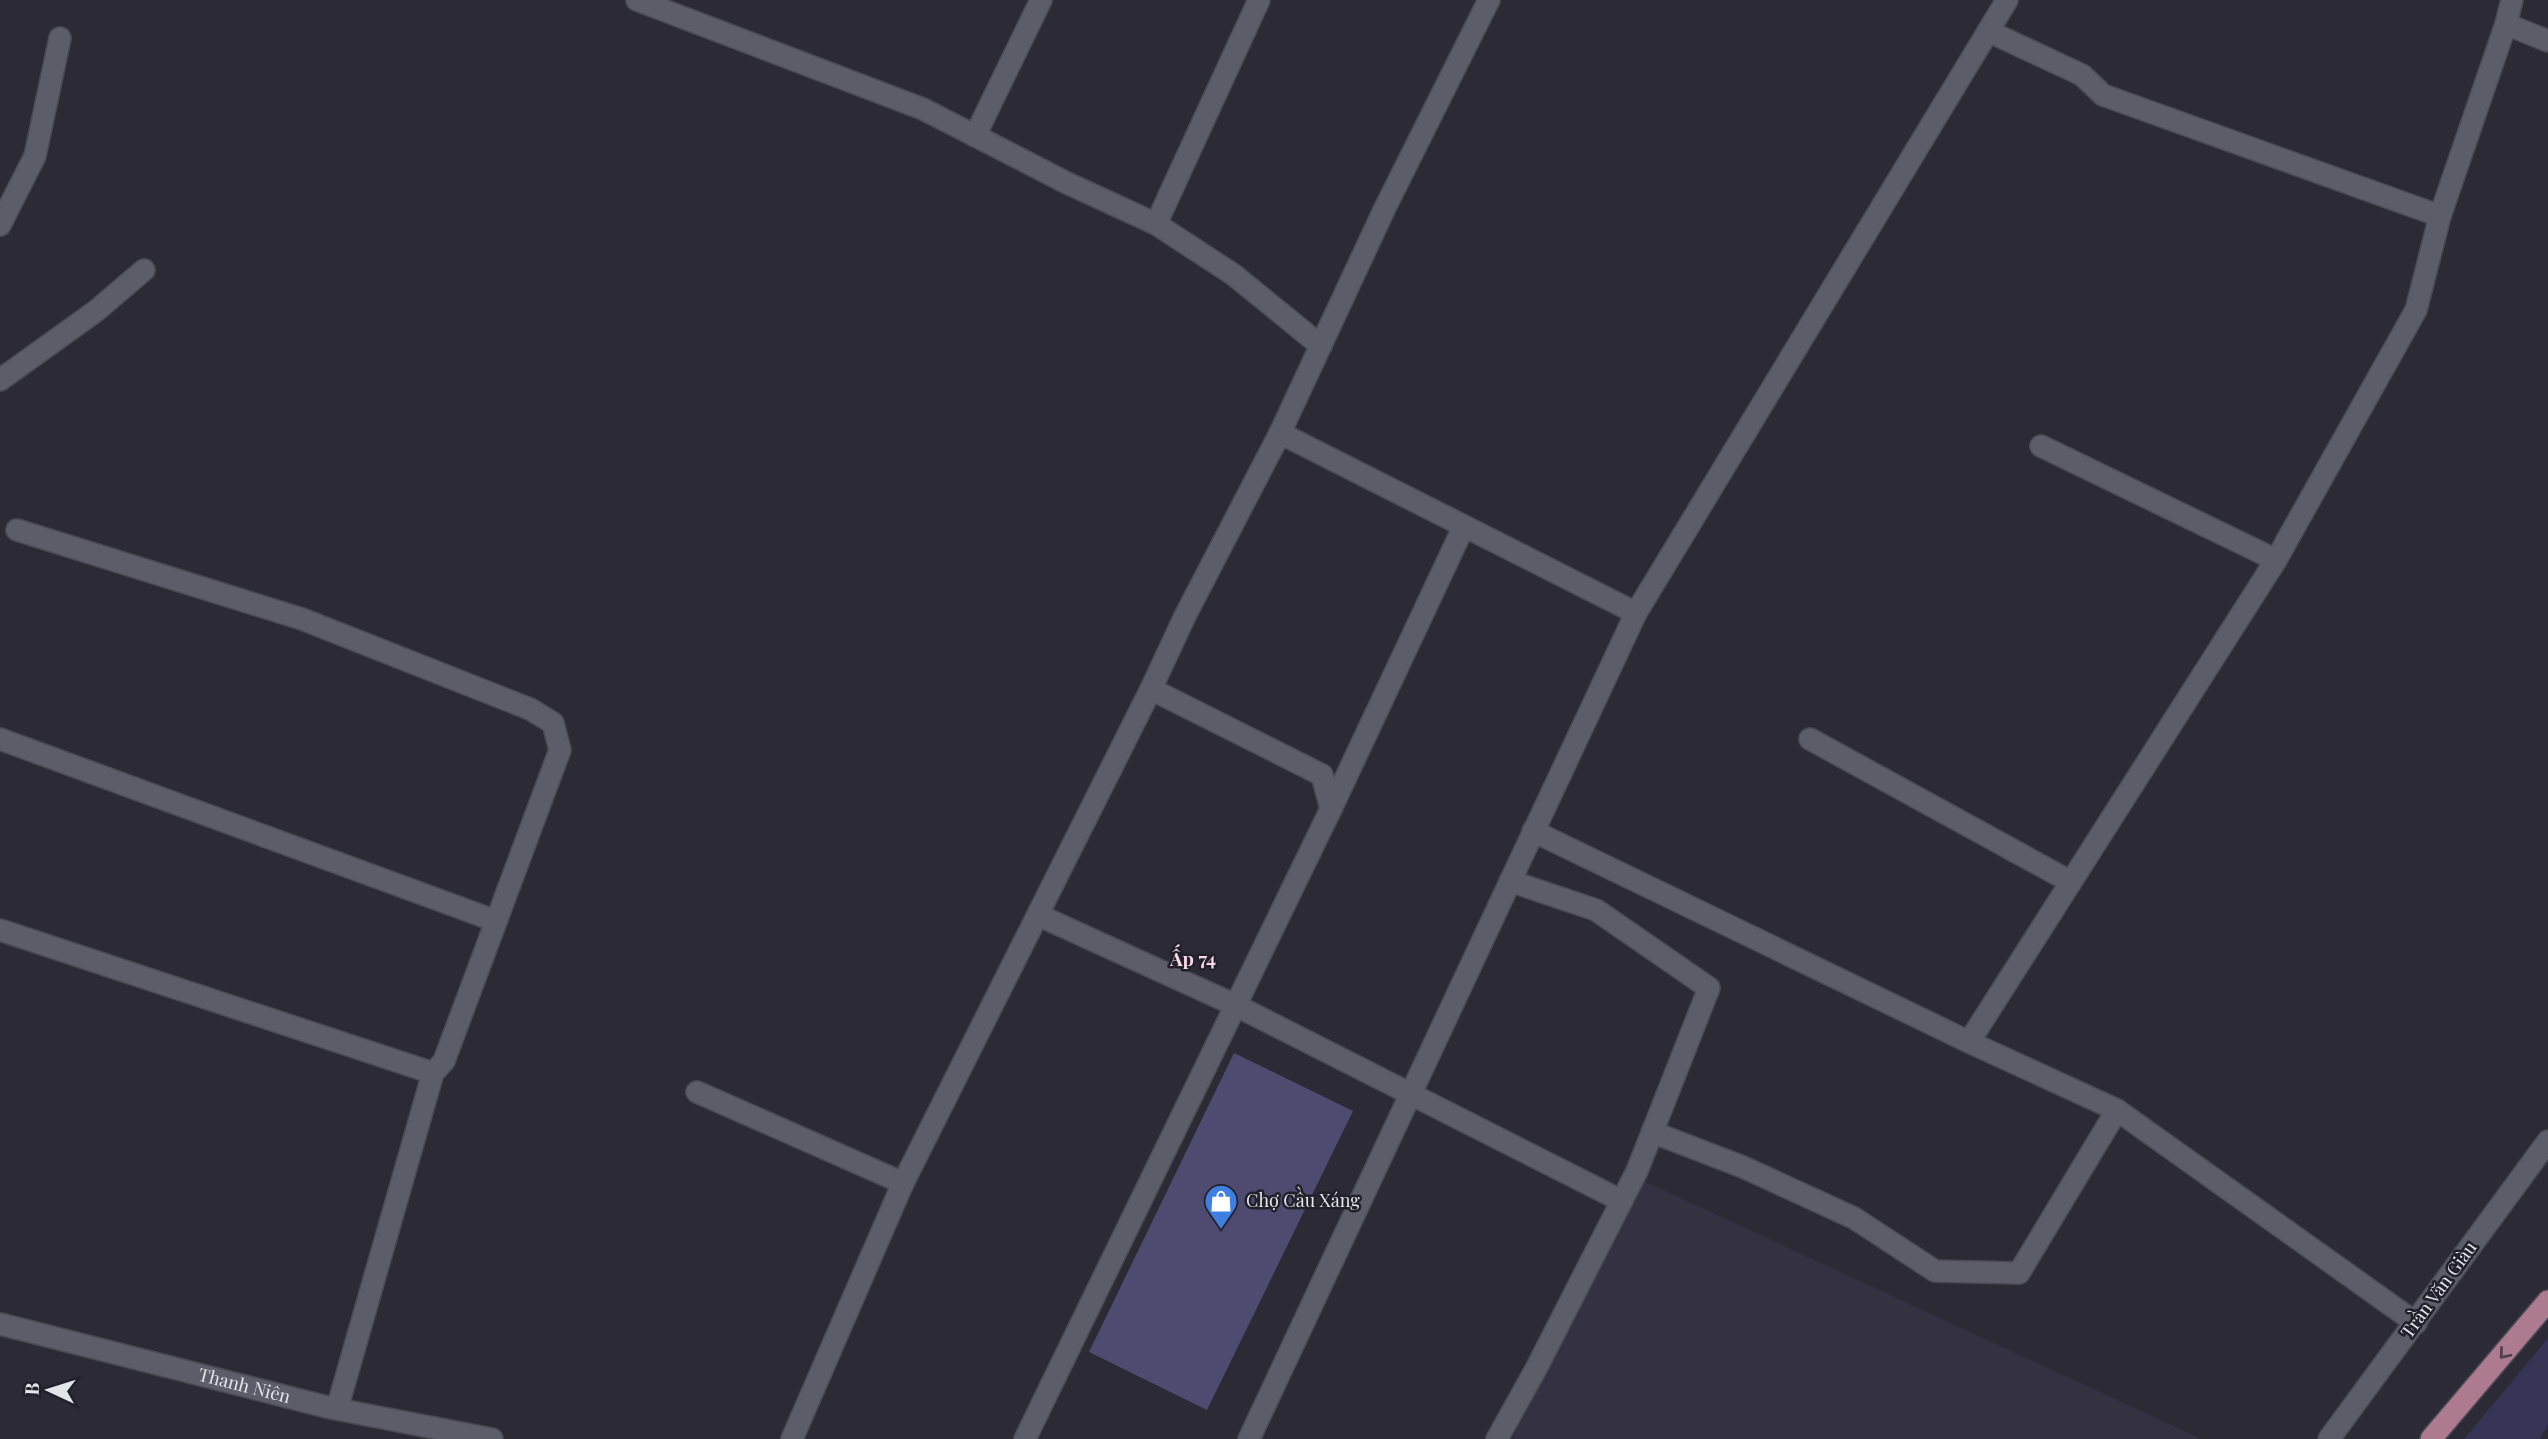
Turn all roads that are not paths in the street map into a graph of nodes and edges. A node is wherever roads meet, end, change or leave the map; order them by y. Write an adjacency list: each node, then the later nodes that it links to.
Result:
1 (637, 0): 11 (street)
2 (1041, 0): 11 (street)
3 (1259, 0): 13 (street)
4 (1489, 0): 16 (street)
5 (2007, 0): 8 (street)
6 (2512, 0): 7 (street)
7 (2506, 24): 10 (street); 12 (street)
8 (1988, 31): 12 (street); 23 (street)
9 (60, 38): 14 (street)
10 (2548, 41)
11 (975, 136): 13 (street)
12 (2440, 216): 22 (street)
13 (1156, 224): 16 (street)
14 (0, 225)
15 (144, 270): 17 (street)
16 (1321, 346): 18 (street)
17 (0, 380)
18 (1280, 433): 20 (street); 24 (street)
19 (2041, 446): 22 (street)
20 (1464, 526): 23 (street); 27 (street)
21 (16, 530): 32 (street)
22 (2276, 560): 30 (street)
23 (1636, 613): 28 (street)
24 (1151, 689): 27 (street); 31 (street)
25 (0, 739): 32 (street)
26 (1810, 739): 30 (street)
27 (1331, 809): 34 (street)
28 (1533, 831): 29 (street); 35 (street)
29 (1510, 881): 38 (street); 40 (street)
30 (2070, 882): 35 (street)
31 (1038, 915): 34 (street); 42 (street)
32 (496, 920): 36 (street)
33 (0, 930): 36 (street)
34 (1236, 1005): 38 (street); 50 (street)
35 (1969, 1042): 39 (street)
36 (433, 1073): 47 (street)
37 (697, 1092): 42 (street)
38 (1410, 1094): 43 (street); 51 (street)
39 (2118, 1110): 40 (street); 45 (street)
40 (1652, 1132): 43 (street)
41 (2548, 1141): 45 (street, Trần Văn Giàu)
42 (903, 1183): 49 (street)
43 (1622, 1201): 52 (street)
44 (2548, 1301): 54 (main road, one-way to 54)
45 (2416, 1322): 53 (street, Trần Văn Giàu)
46 (0, 1324): 47 (street, Thanh Niên)
47 (337, 1409): 48 (street, Thanh Niên)
48 (492, 1439)
49 (792, 1439)
50 (1025, 1439)
51 (1248, 1439)
52 (1497, 1439)
53 (2329, 1439)
54 (2431, 1439)

